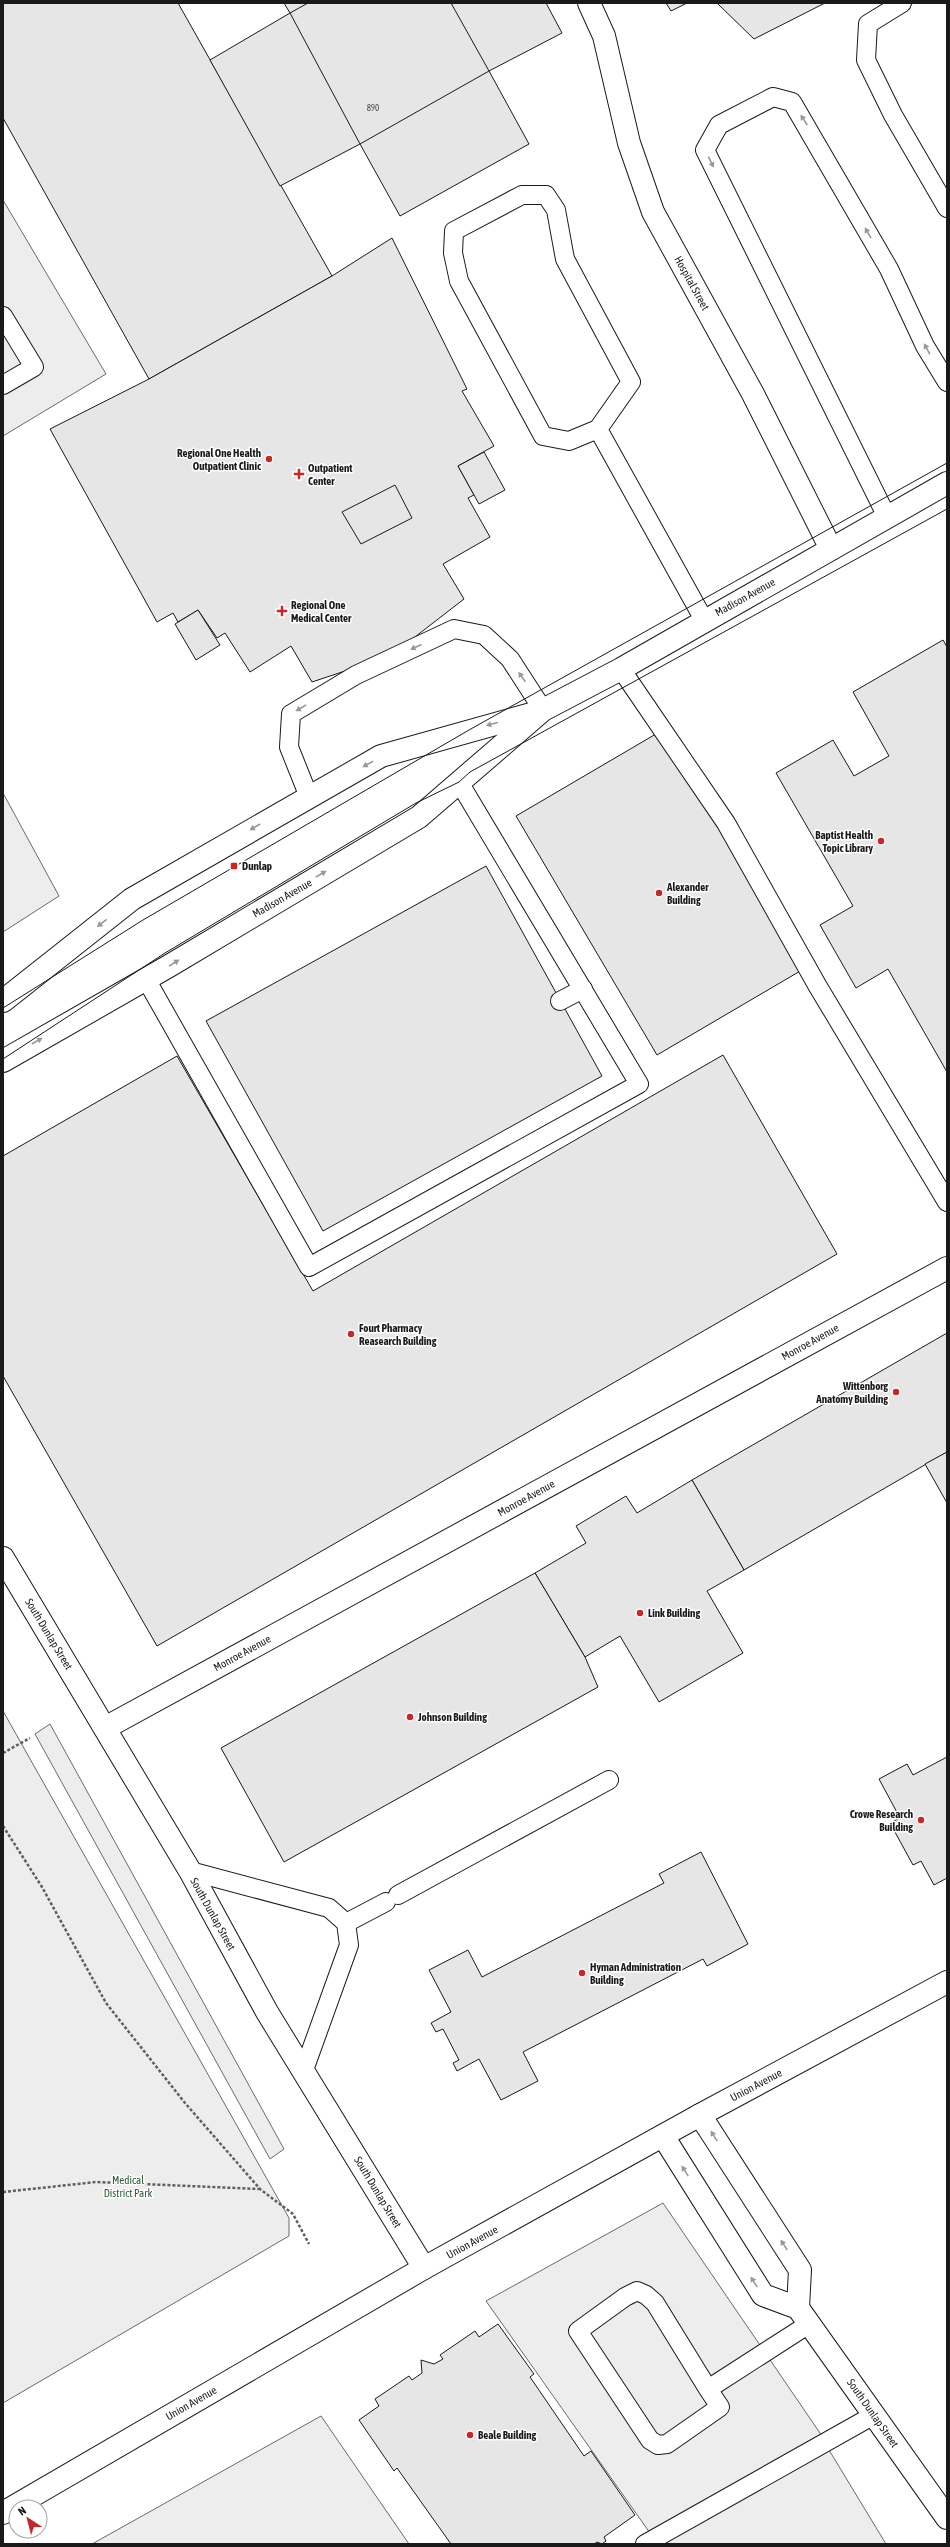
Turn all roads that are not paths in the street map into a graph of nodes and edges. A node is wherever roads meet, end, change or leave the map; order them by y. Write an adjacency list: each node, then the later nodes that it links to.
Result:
1 (589, 3): 10 (street, Hospital Street)
2 (902, 3): 3 (lane)
3 (947, 208)
4 (3, 316): 6 (lane)
5 (947, 382): 9 (lane, one-way to 9)
6 (3, 385)
7 (598, 430): 7 (lane); 11 (lane)
8 (947, 484): 9 (street, Madison Avenue)
9 (887, 517): 10 (street, Madison Avenue)
10 (831, 549): 11 (street, Madison Avenue)
11 (704, 620): 12 (street, Madison Avenue)
12 (621, 669): 13 (street, Madison Avenue); 21 (lane)
13 (543, 710): 14 (street, Madison Avenue); 15 (street, Madison Avenue, one-way to 15); 15 (lane, one-way to 15)
14 (459, 782): 16 (street, Madison Avenue, one-way to 14); 17 (lane)
15 (309, 797): 18 (street, Madison Avenue, one-way to 18)
16 (146, 979): 17 (lane); 20 (street, Madison Avenue, one-way to 16)
17 (583, 989): 19 (lane)
18 (3, 1001)
19 (560, 1001)
20 (3, 1061)
21 (947, 1202)
22 (947, 1268): 24 (street, Monroe Avenue)
23 (3, 1558): 24 (street, South Dunlap Street)
24 (105, 1728): 26 (street, South Dunlap Street)
25 (609, 1780): 27 (lane)
26 (190, 1871): 27 (lane); 29 (street, South Dunlap Street)
27 (346, 1923): 29 (lane)
28 (947, 1982): 30 (street, Union Avenue)
29 (304, 2070): 32 (street, South Dunlap Street)
30 (700, 2115): 31 (street, Union Avenue); 33 (street, one-way to 30)
31 (663, 2136): 32 (street, Union Avenue); 33 (street, one-way to 31)
32 (424, 2268): 36 (street, Union Avenue)
33 (803, 2316): 34 (lane); 35 (street, South Dunlap Street)
34 (708, 2389): 34 (lane)
35 (874, 2415): 37 (street, South Dunlap Street); 38 (lane)
36 (3, 2512)
37 (947, 2518)
38 (645, 2544)

